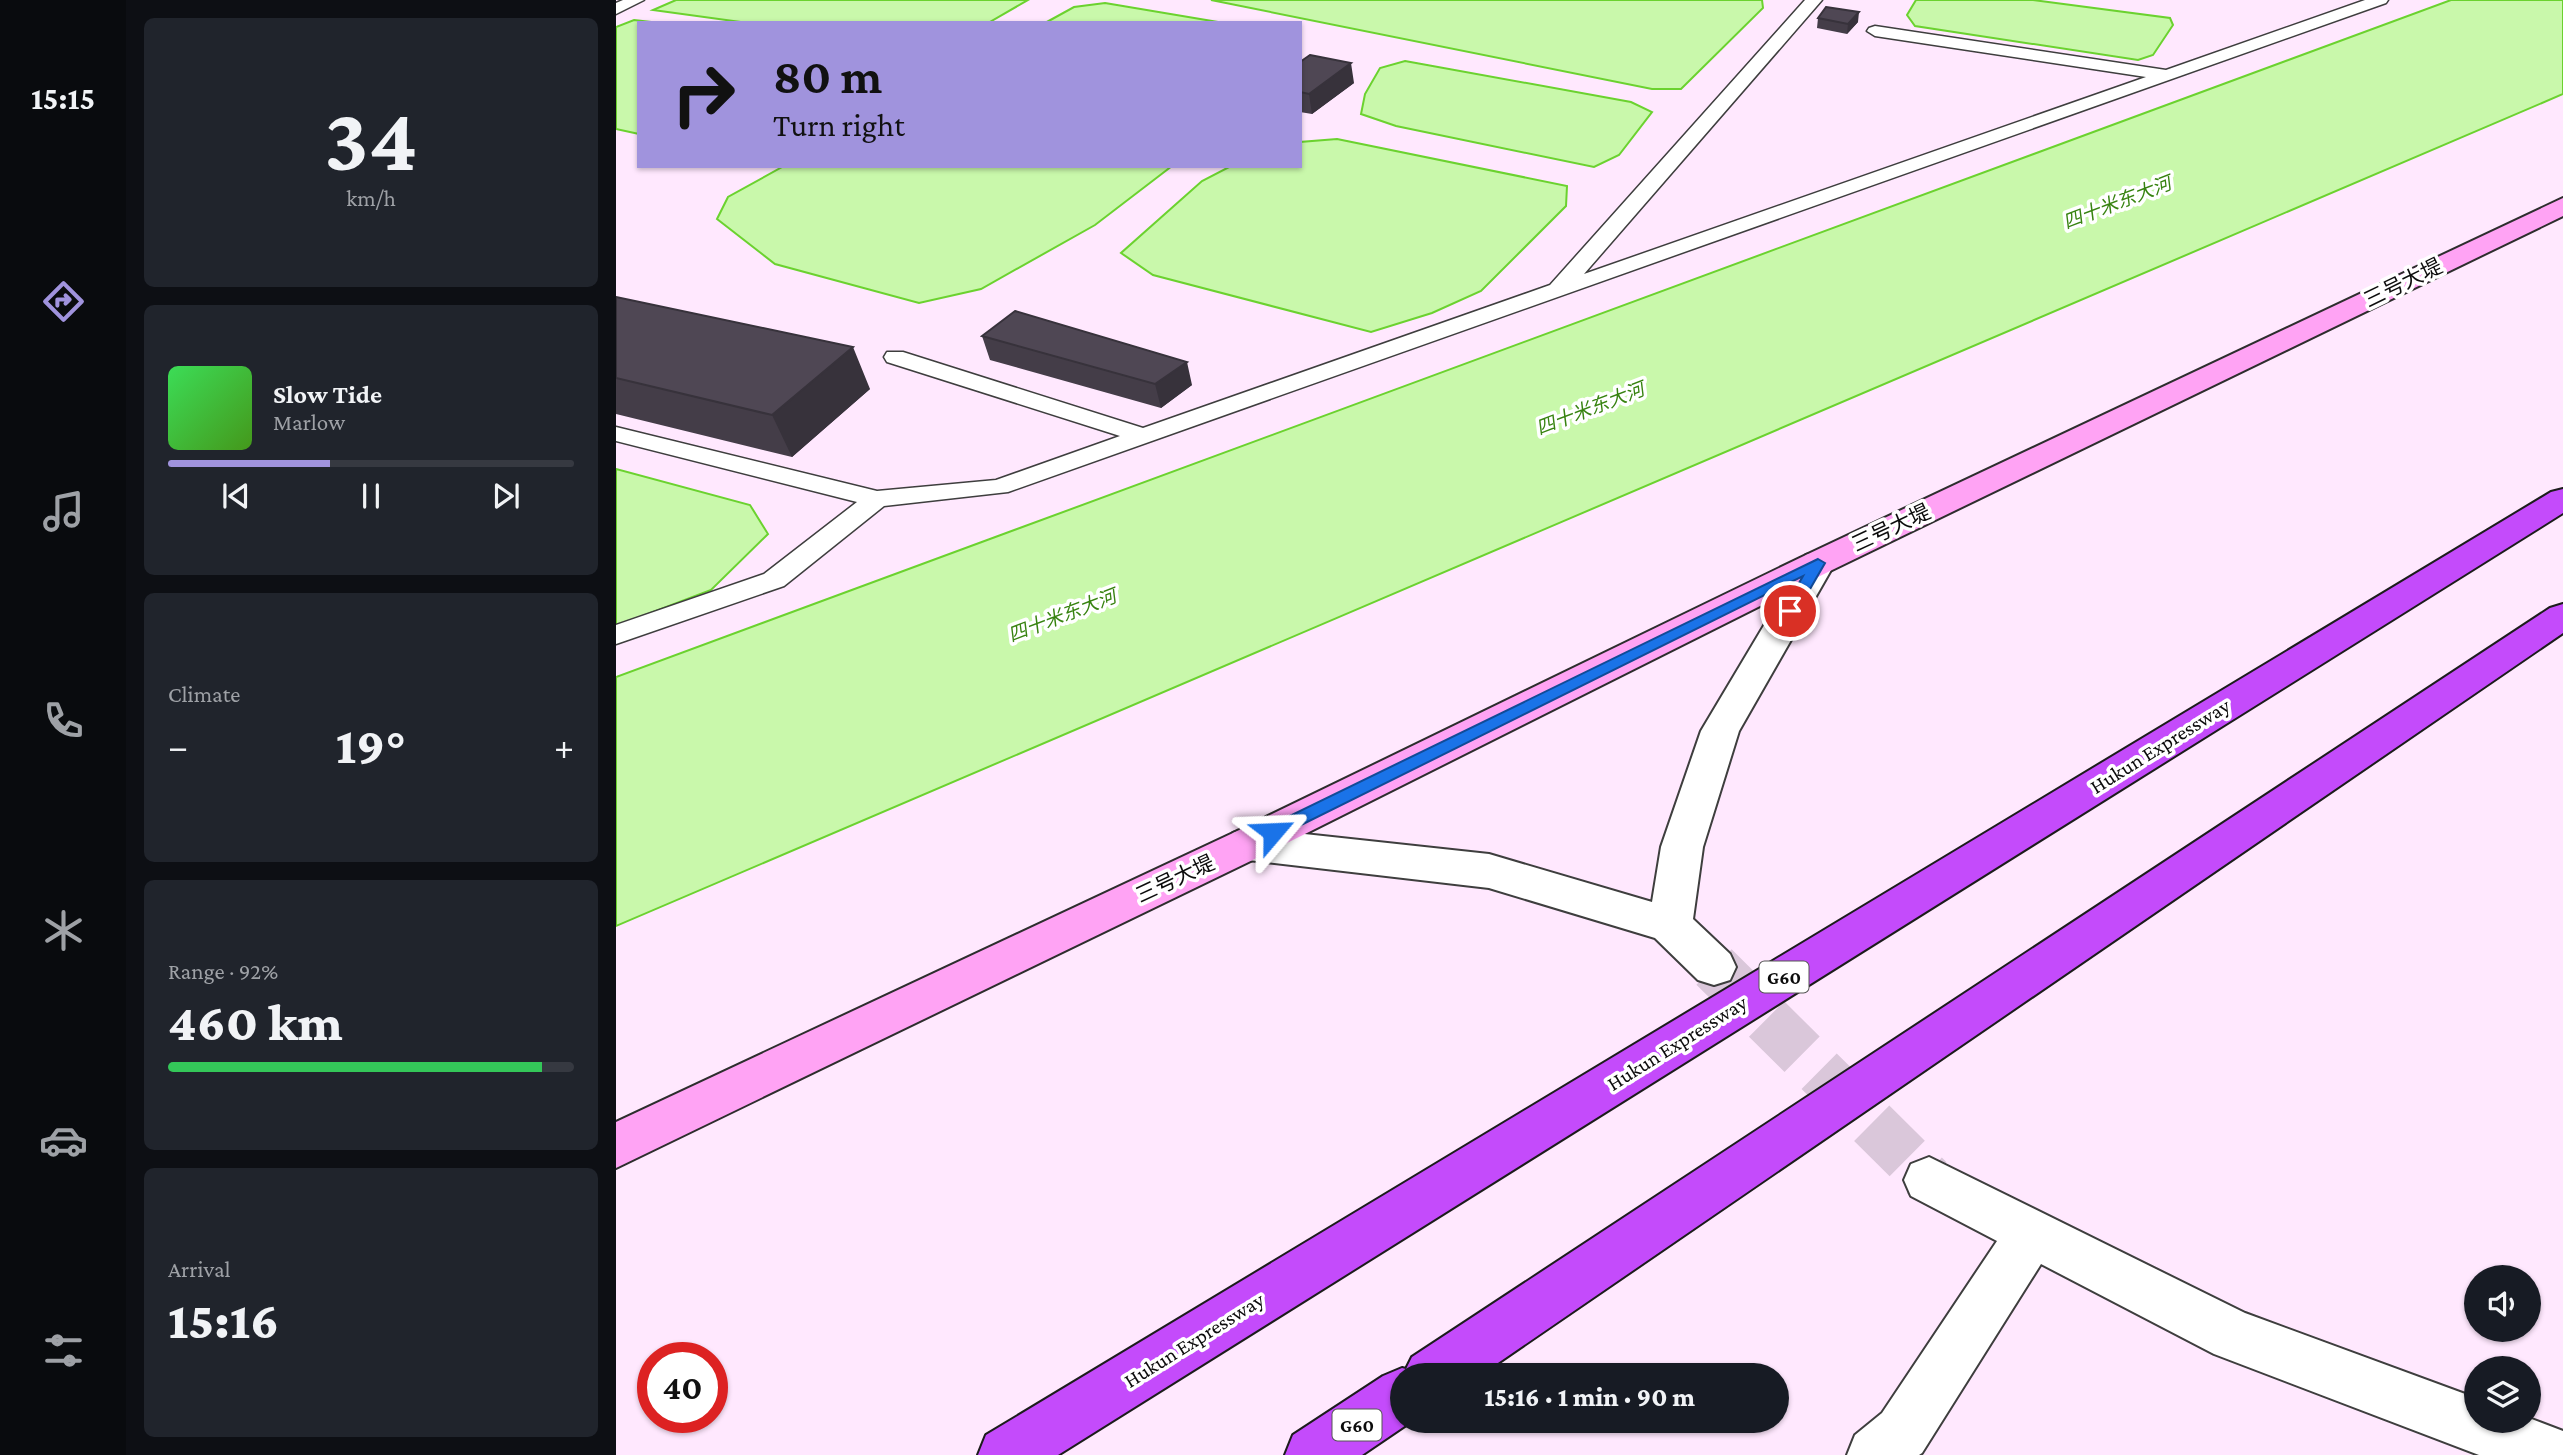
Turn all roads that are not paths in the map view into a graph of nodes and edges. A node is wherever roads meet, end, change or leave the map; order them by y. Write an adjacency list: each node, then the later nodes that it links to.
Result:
1 (636, 0): 4 (lane)
2 (1814, 0): 8 (lane)
3 (2380, 0): 6 (lane)
4 (616, 9)
5 (1875, 32): 6 (lane)
6 (2168, 75): 8 (lane)
7 (2563, 206): 14 (street, 三号大堤)
8 (1555, 292): 11 (lane)
9 (895, 357): 11 (lane)
10 (616, 434): 12 (lane)
11 (1144, 436): 12 (lane)
12 (877, 499): 16 (lane)
13 (2563, 499): 25 (highway, Hukun Expressway / G60)
14 (1818, 563): 17 (street, 三号大堤); 18 (street)
15 (2563, 616): 23 (highway)
16 (616, 635)
17 (1248, 844): 18 (street); 20 (street, 三号大堤)
18 (1671, 925): 19 (street)
19 (1714, 967)
20 (616, 1146)
21 (1929, 1180): 22 (street)
22 (2032, 1233): 27 (street); 28 (street)
23 (1450, 1363)
24 (1390, 1403): 26 (highway, G60)
25 (1006, 1455)
26 (1312, 1455)
27 (1875, 1455)
28 (2553, 1455)

